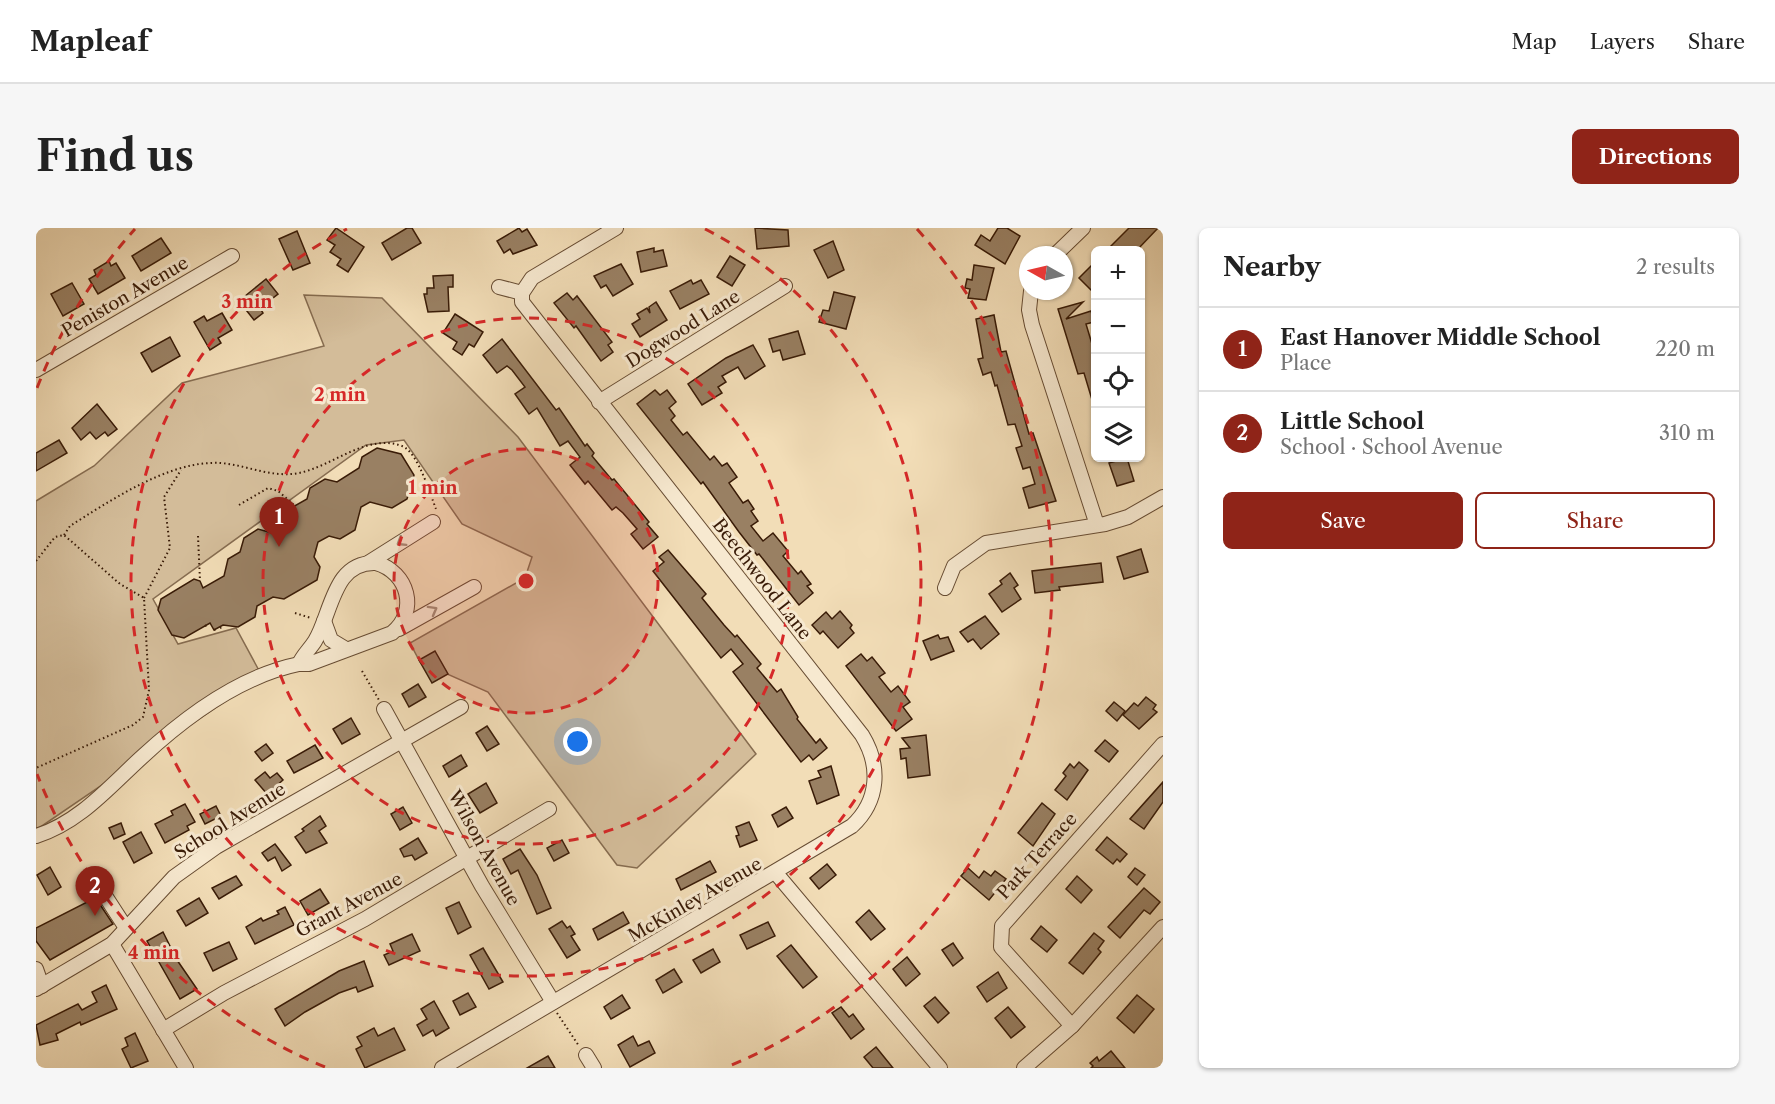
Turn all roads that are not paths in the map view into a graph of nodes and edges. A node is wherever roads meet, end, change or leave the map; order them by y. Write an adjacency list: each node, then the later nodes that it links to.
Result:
1 (616, 228): 7 (street)
2 (1083, 228): 3 (street)
3 (1064, 246)
4 (232, 256): 9 (street, Peniston Avenue)
5 (785, 286): 10 (street, Dogwood Lane)
6 (499, 287): 7 (street)
7 (522, 293): 10 (street, Beechwood Lane)
8 (1030, 300): 13 (street)
9 (36, 370)
10 (599, 402): 28 (street, Beechwood Lane)
11 (1163, 497): 13 (street)
12 (435, 516): 14 (street, one-way to 14)
13 (1097, 525): 16 (street)
14 (368, 563): 17 (street); 18 (street)
15 (474, 587): 18 (street, one-way to 15)
16 (945, 588)
17 (318, 620): 19 (street); 20 (street)
18 (392, 633): 19 (street)
19 (346, 649): 20 (street)
20 (299, 664): 26 (street)
21 (461, 707): 23 (street, School Avenue)
22 (384, 709): 23 (street, Wilson Avenue)
23 (402, 741): 27 (street, Wilson Avenue); 31 (street, School Avenue)
24 (1163, 744): 36 (street, Park Terrace)
25 (549, 809): 27 (street, Grant Avenue)
26 (36, 836)
27 (468, 859): 35 (street, Wilson Avenue); 37 (street, Grant Avenue)
28 (775, 872): 35 (street, McKinley Avenue); 42 (street, McKinley Avenue)
29 (88, 890): 31 (street)
30 (1163, 927): 36 (street)
31 (126, 928): 32 (street, School Avenue)
32 (112, 944): 34 (street, School Avenue); 37 (street)
33 (36, 969): 34 (street)
34 (39, 987)
35 (555, 1007): 40 (street, McKinley Avenue)
36 (1072, 1026): 43 (street)
37 (163, 1030): 39 (street)
38 (586, 1055): 41 (street)
39 (186, 1068)
40 (442, 1068)
41 (594, 1068)
42 (940, 1068)
43 (1024, 1068)

